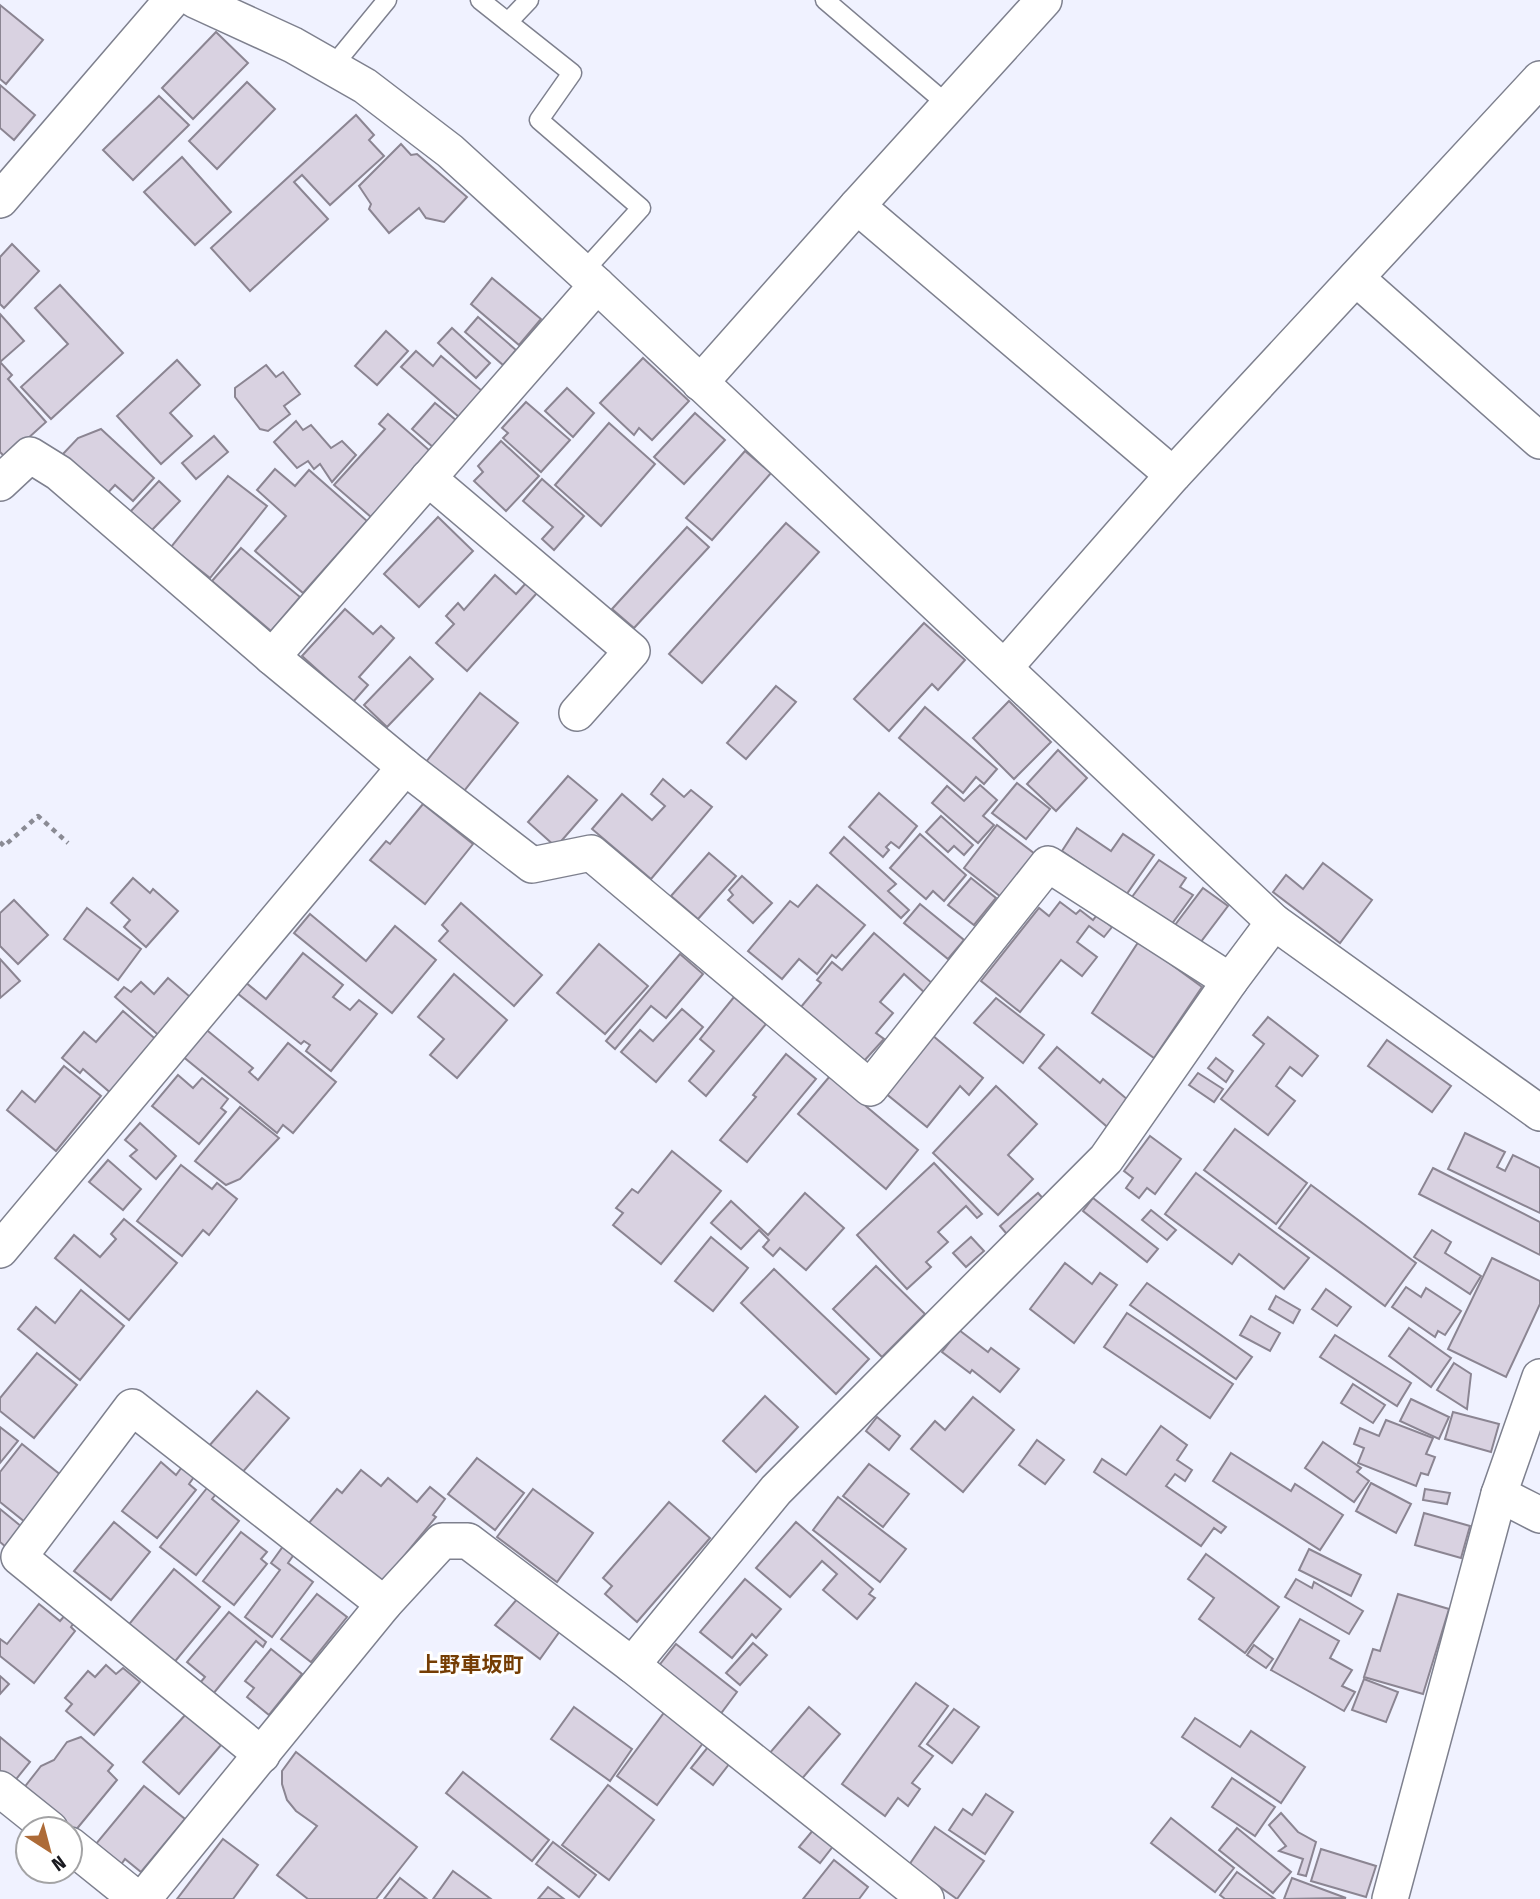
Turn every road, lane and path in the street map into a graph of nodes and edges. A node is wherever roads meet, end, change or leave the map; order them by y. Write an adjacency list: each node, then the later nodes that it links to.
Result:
1 (172, 0): 12 (street)
2 (195, 0): 9 (street)
3 (387, 0): 9 (lane)
4 (480, 0): 8 (lane)
5 (529, 0): 8 (lane)
6 (825, 0): 11 (lane)
7 (1044, 0): 11 (street)
8 (508, 22): 14 (lane)
9 (332, 67): 14 (street)
10 (1540, 79): 15 (street)
11 (948, 105): 13 (street)
12 (0, 200)
13 (857, 206): 16 (street); 18 (street)
14 (590, 278): 16 (street); 19 (street)
15 (1356, 278): 17 (street); 18 (street)
16 (700, 383): 22 (street)
17 (1540, 441)
18 (1173, 475): 22 (street)
19 (428, 478): 21 (street); 23 (street)
20 (0, 483): 21 (street)
21 (272, 657): 24 (street)
22 (1005, 667): 27 (street)
23 (577, 713)
24 (405, 767): 28 (street); 30 (street)
25 (0, 842): 26 (path)
26 (68, 843)
27 (1274, 922): 28 (street); 29 (street)
28 (1230, 981): 35 (street)
29 (1540, 1113)
30 (0, 1250)
31 (1540, 1377): 32 (street)
32 (1499, 1494): 33 (street); 43 (street)
33 (1540, 1515)
34 (384, 1604): 35 (street); 36 (street); 36 (street)
35 (632, 1665): 42 (street)
36 (262, 1755): 41 (street)
37 (0, 1789): 38 (street)
38 (32, 1815)
39 (84, 1856): 40 (street)
40 (137, 1899)
41 (143, 1899)
42 (926, 1899)
43 (1390, 1899)

